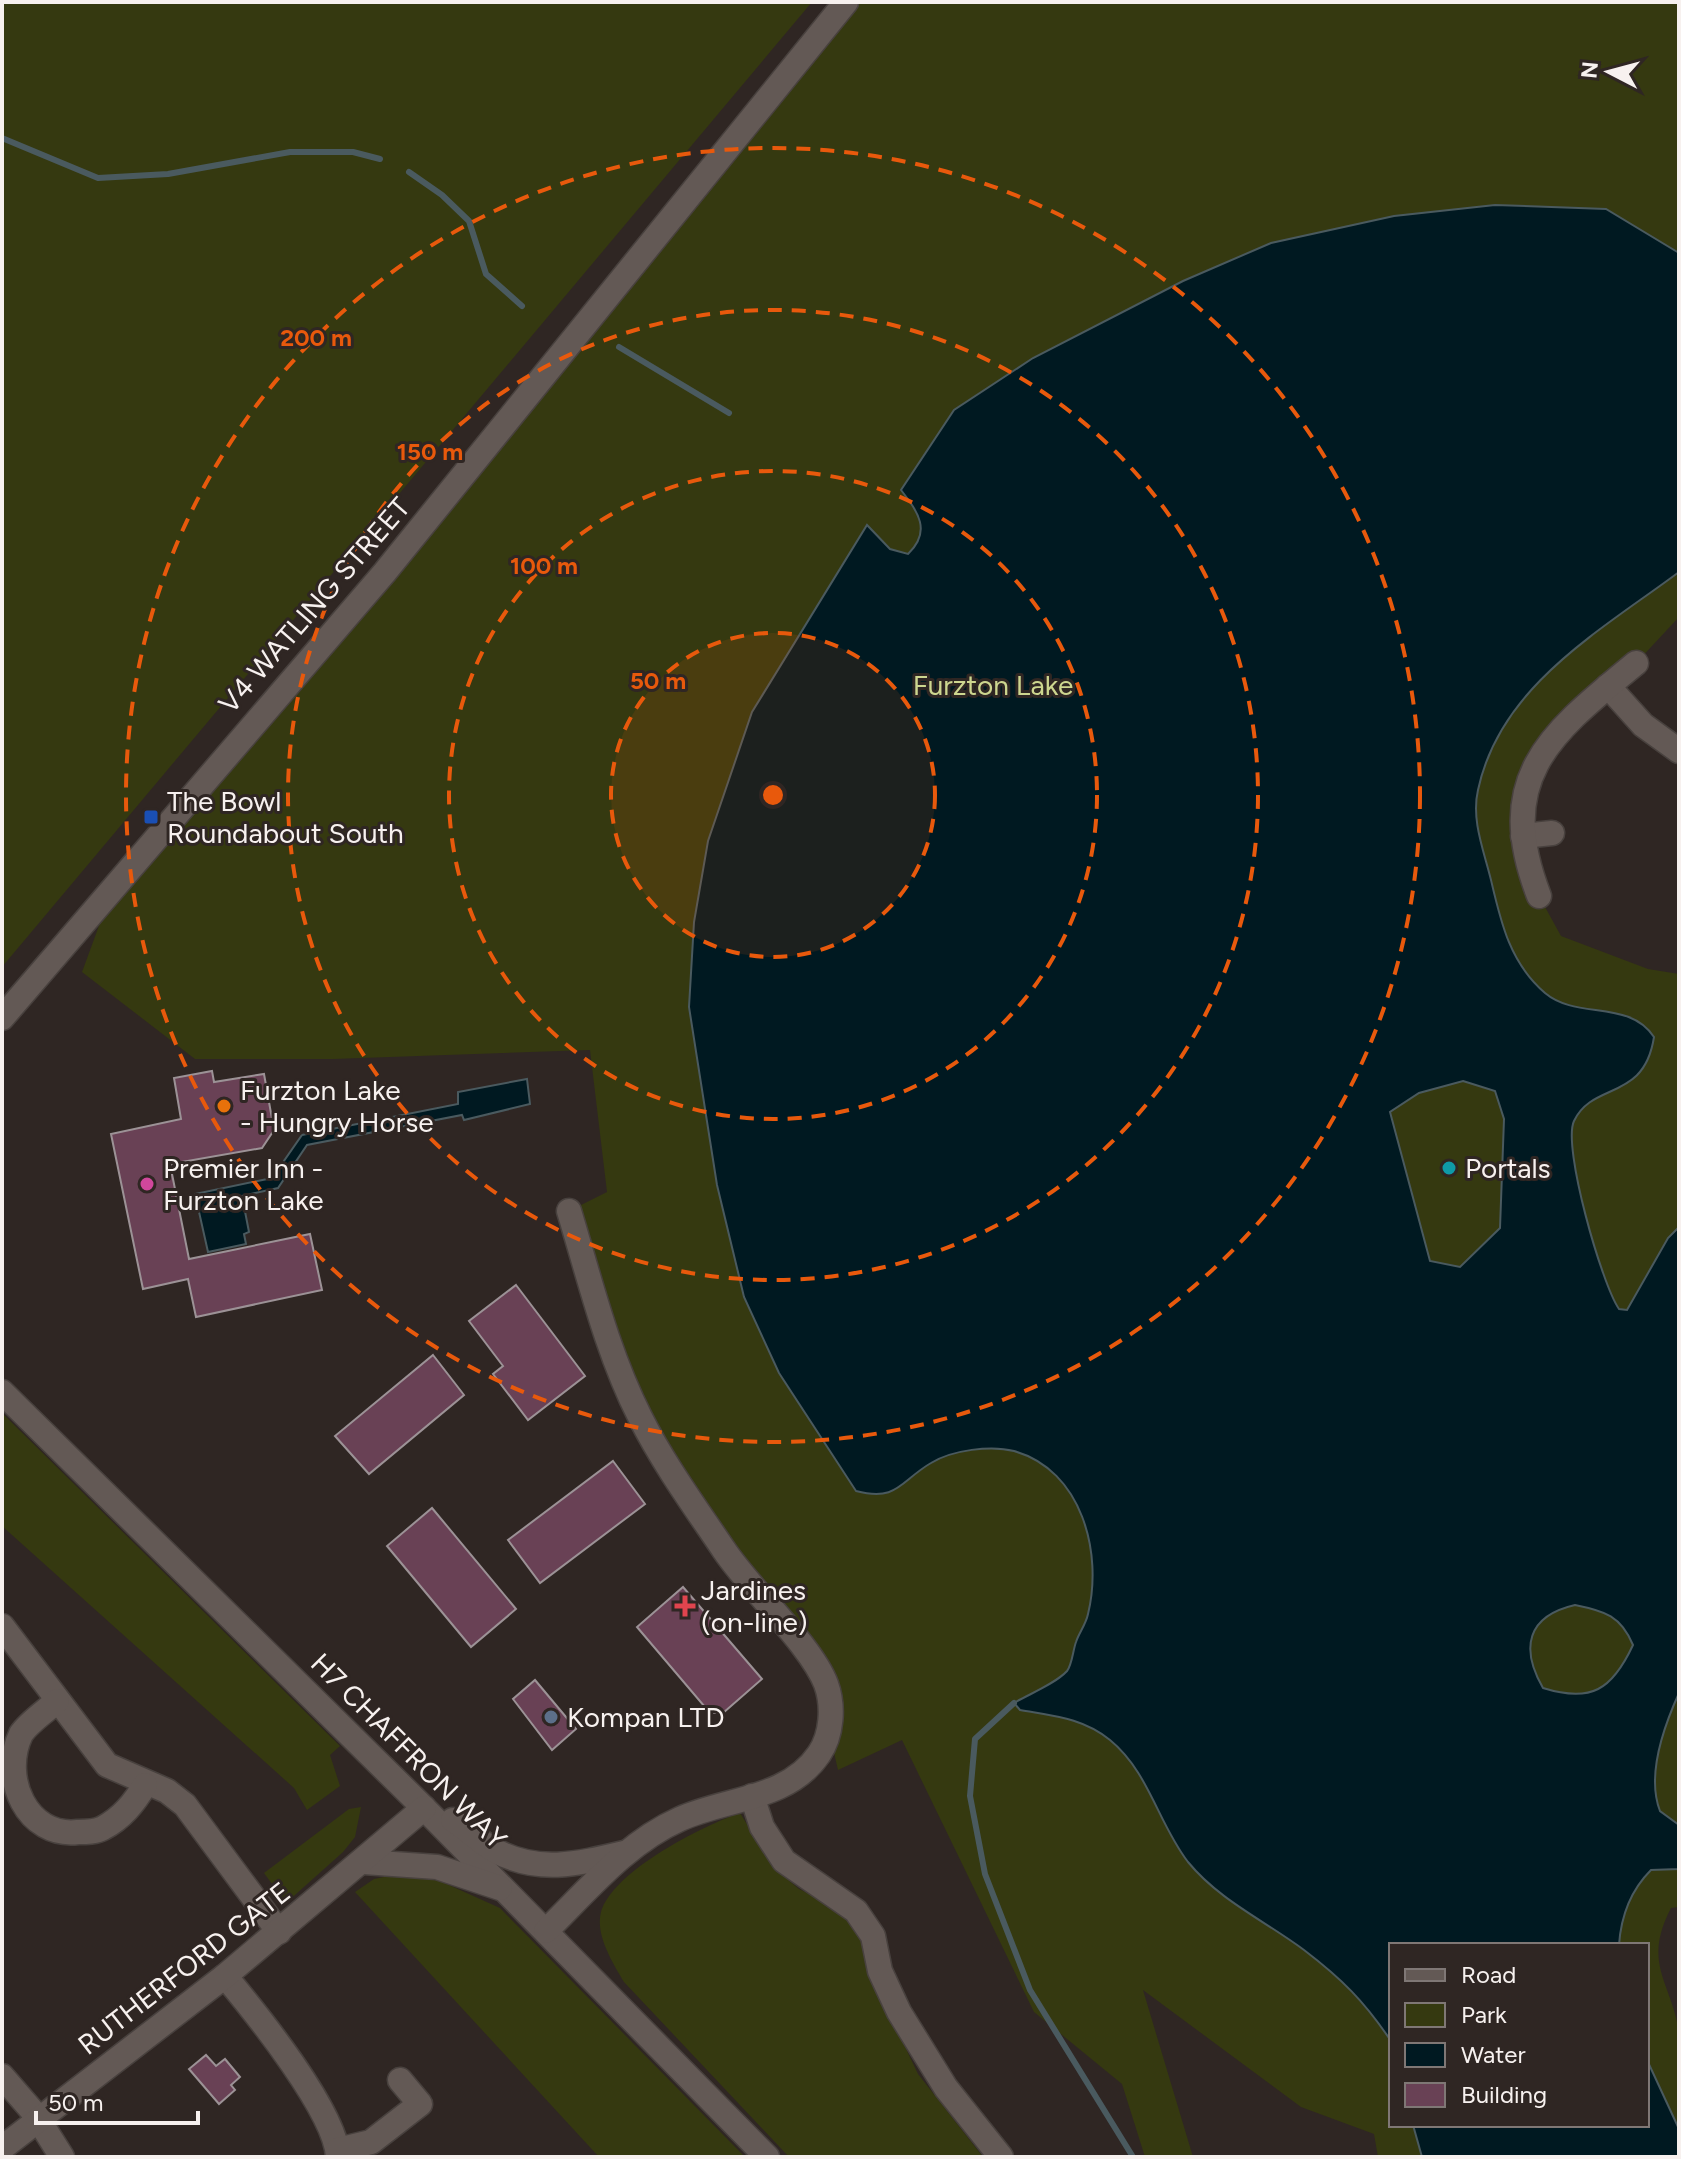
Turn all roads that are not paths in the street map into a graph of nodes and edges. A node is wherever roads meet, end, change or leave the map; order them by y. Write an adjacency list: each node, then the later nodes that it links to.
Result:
1 (846, 2): 8 (street, V4 WATLING STREET)
2 (1636, 663): 3 (street)
3 (1608, 686): 4 (street); 6 (street)
4 (1679, 751)
5 (1552, 833): 6 (street)
6 (1523, 836): 7 (street)
7 (1539, 896)
8 (2, 1018)
9 (569, 1211): 15 (street)
10 (2, 1392): 14 (street, H7 CHAFFRON WAY)
11 (2, 1626): 12 (street)
12 (57, 1701): 13 (street); 13 (street)
13 (145, 1785): 21 (street)
14 (405, 1789): 16 (street, H7 CHAFFRON WAY); 17 (street)
15 (752, 1796): 17 (street); 30 (street)
16 (424, 1808): 18 (street, RUTHERFORD GATE); 19 (street, H7 CHAFFRON WAY)
17 (624, 1853): 20 (street)
18 (364, 1862): 19 (street); 21 (street, RUTHERFORD GATE)
19 (506, 1890): 20 (street, H7 CHAFFRON WAY)
20 (546, 1931): 29 (street, H7 CHAFFRON WAY)
21 (279, 1932): 22 (street, RUTHERFORD GATE)
22 (225, 1976): 25 (street, RUTHERFORD GATE); 27 (street)
23 (2, 2076): 25 (street)
24 (400, 2080): 27 (street)
25 (39, 2120): 26 (street, RUTHERFORD GATE); 28 (street)
26 (2, 2148)
27 (338, 2153)
28 (62, 2157)
29 (767, 2157)
30 (1001, 2157)

